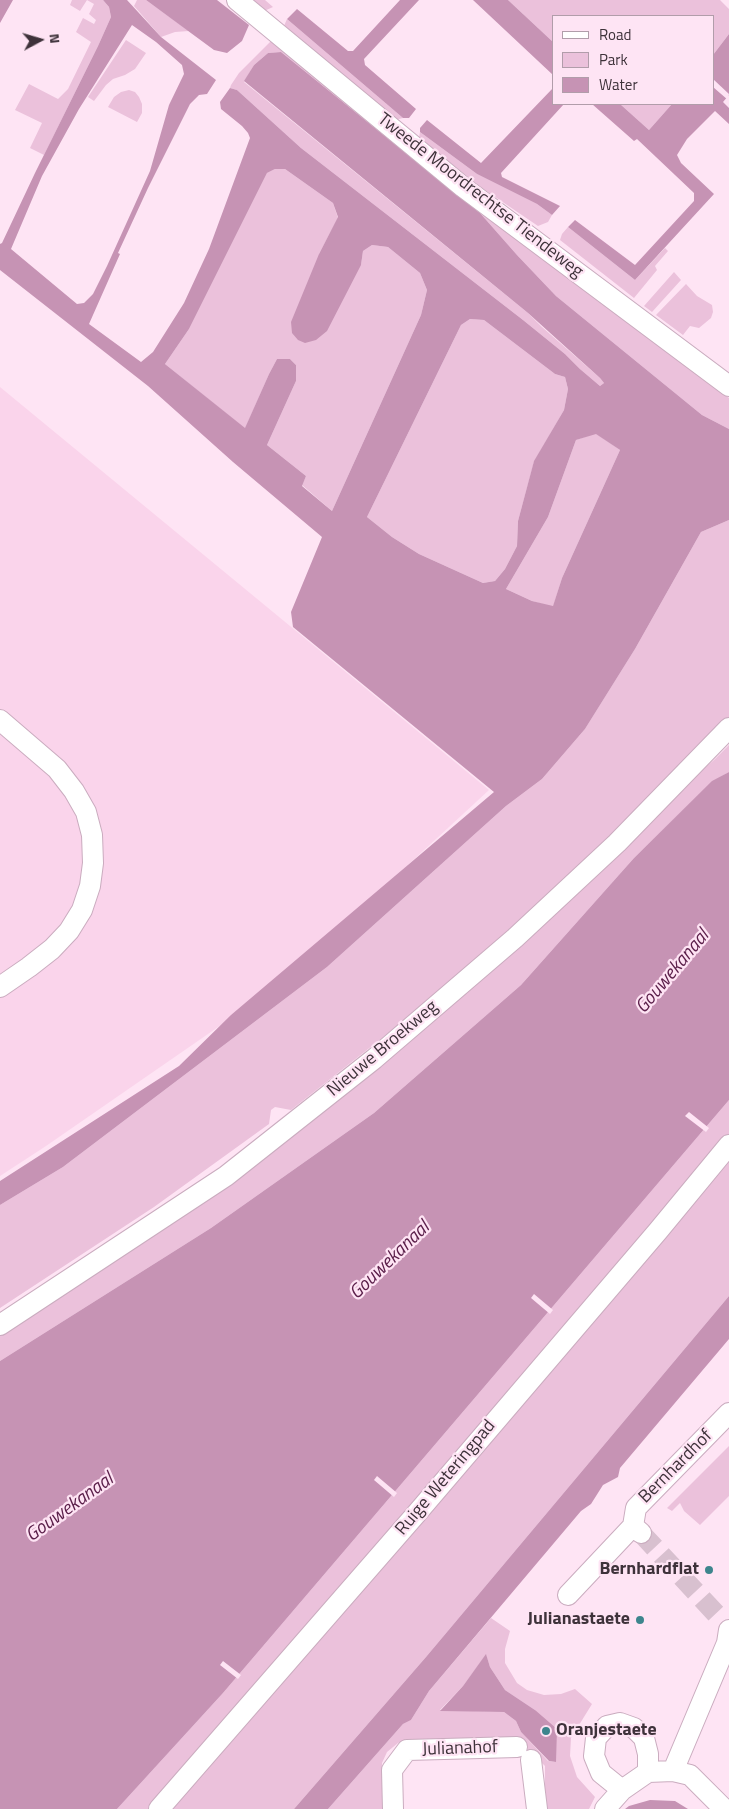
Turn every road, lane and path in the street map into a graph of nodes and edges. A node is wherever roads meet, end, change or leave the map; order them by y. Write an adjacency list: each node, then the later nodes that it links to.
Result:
1 (236, 0): 2 (street, Tweede Moordrechtse Tiendeweg)
2 (729, 386)
3 (0, 720): 5 (street)
4 (729, 728): 7 (street, Nieuwe Broekweg)
5 (0, 987)
6 (729, 1145): 14 (street, Ruige Weteringpad)
7 (0, 1325)
8 (729, 1413): 9 (street, Bernhardhof)
9 (568, 1595)
10 (725, 1625): 11 (street)
11 (673, 1771): 12 (street); 18 (street)
12 (648, 1772): 13 (street); 13 (street)
13 (622, 1790): 17 (street)
14 (159, 1809)
15 (393, 1809): 16 (street, Julianahof)
16 (537, 1809)
17 (605, 1809)
18 (724, 1809)

